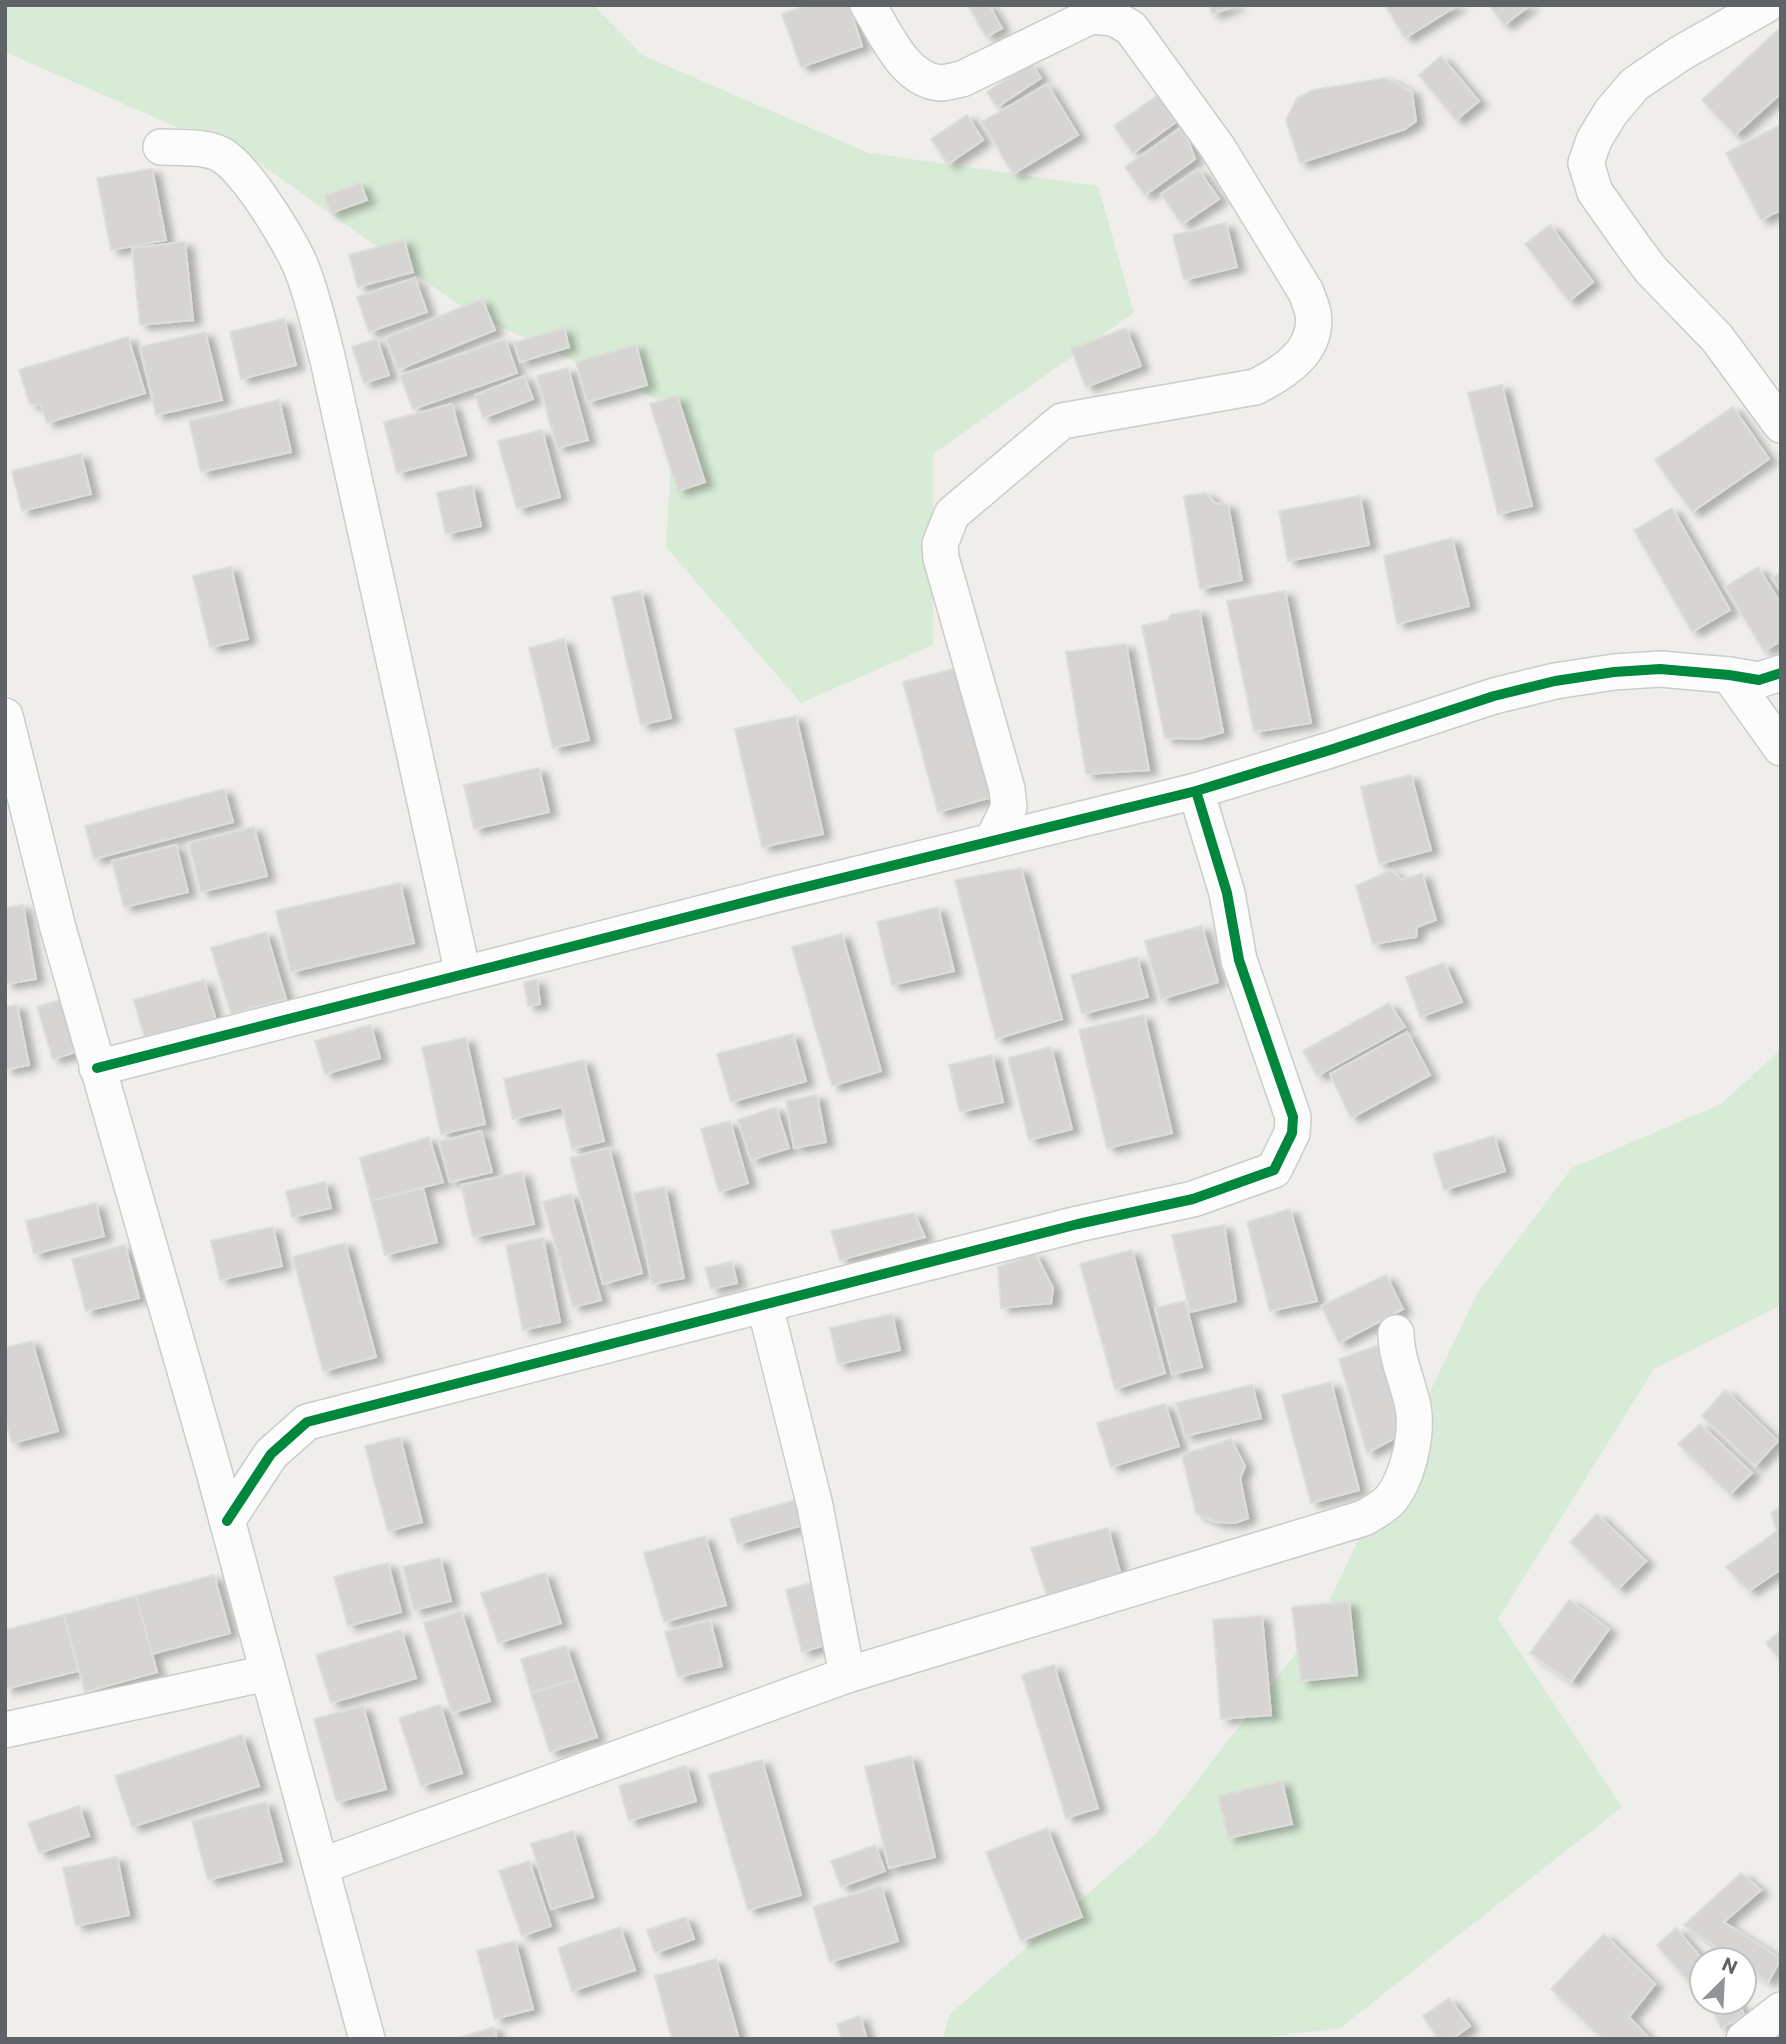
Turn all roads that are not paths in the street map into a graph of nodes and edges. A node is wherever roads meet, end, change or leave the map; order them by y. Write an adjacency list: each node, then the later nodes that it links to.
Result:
1 (868, 5): 10 (street)
2 (1766, 5): 4 (street)
3 (161, 148): 11 (street)
4 (1781, 425)
5 (1781, 673): 6 (street)
6 (1729, 674): 8 (street); 9 (street)
7 (5, 716): 12 (street)
8 (1781, 748)
9 (1196, 791): 10 (street); 13 (street)
10 (992, 841): 11 (street)
11 (463, 974): 12 (street)
12 (97, 1068): 15 (street)
13 (765, 1306): 15 (street); 17 (street)
14 (1396, 1333): 17 (street)
15 (227, 1521): 16 (street)
16 (267, 1673): 18 (street); 19 (street)
17 (847, 1675): 19 (street)
18 (5, 1730)
19 (321, 1866): 21 (street)
20 (1781, 2010): 22 (street)
21 (366, 2039)
22 (1744, 2039)

